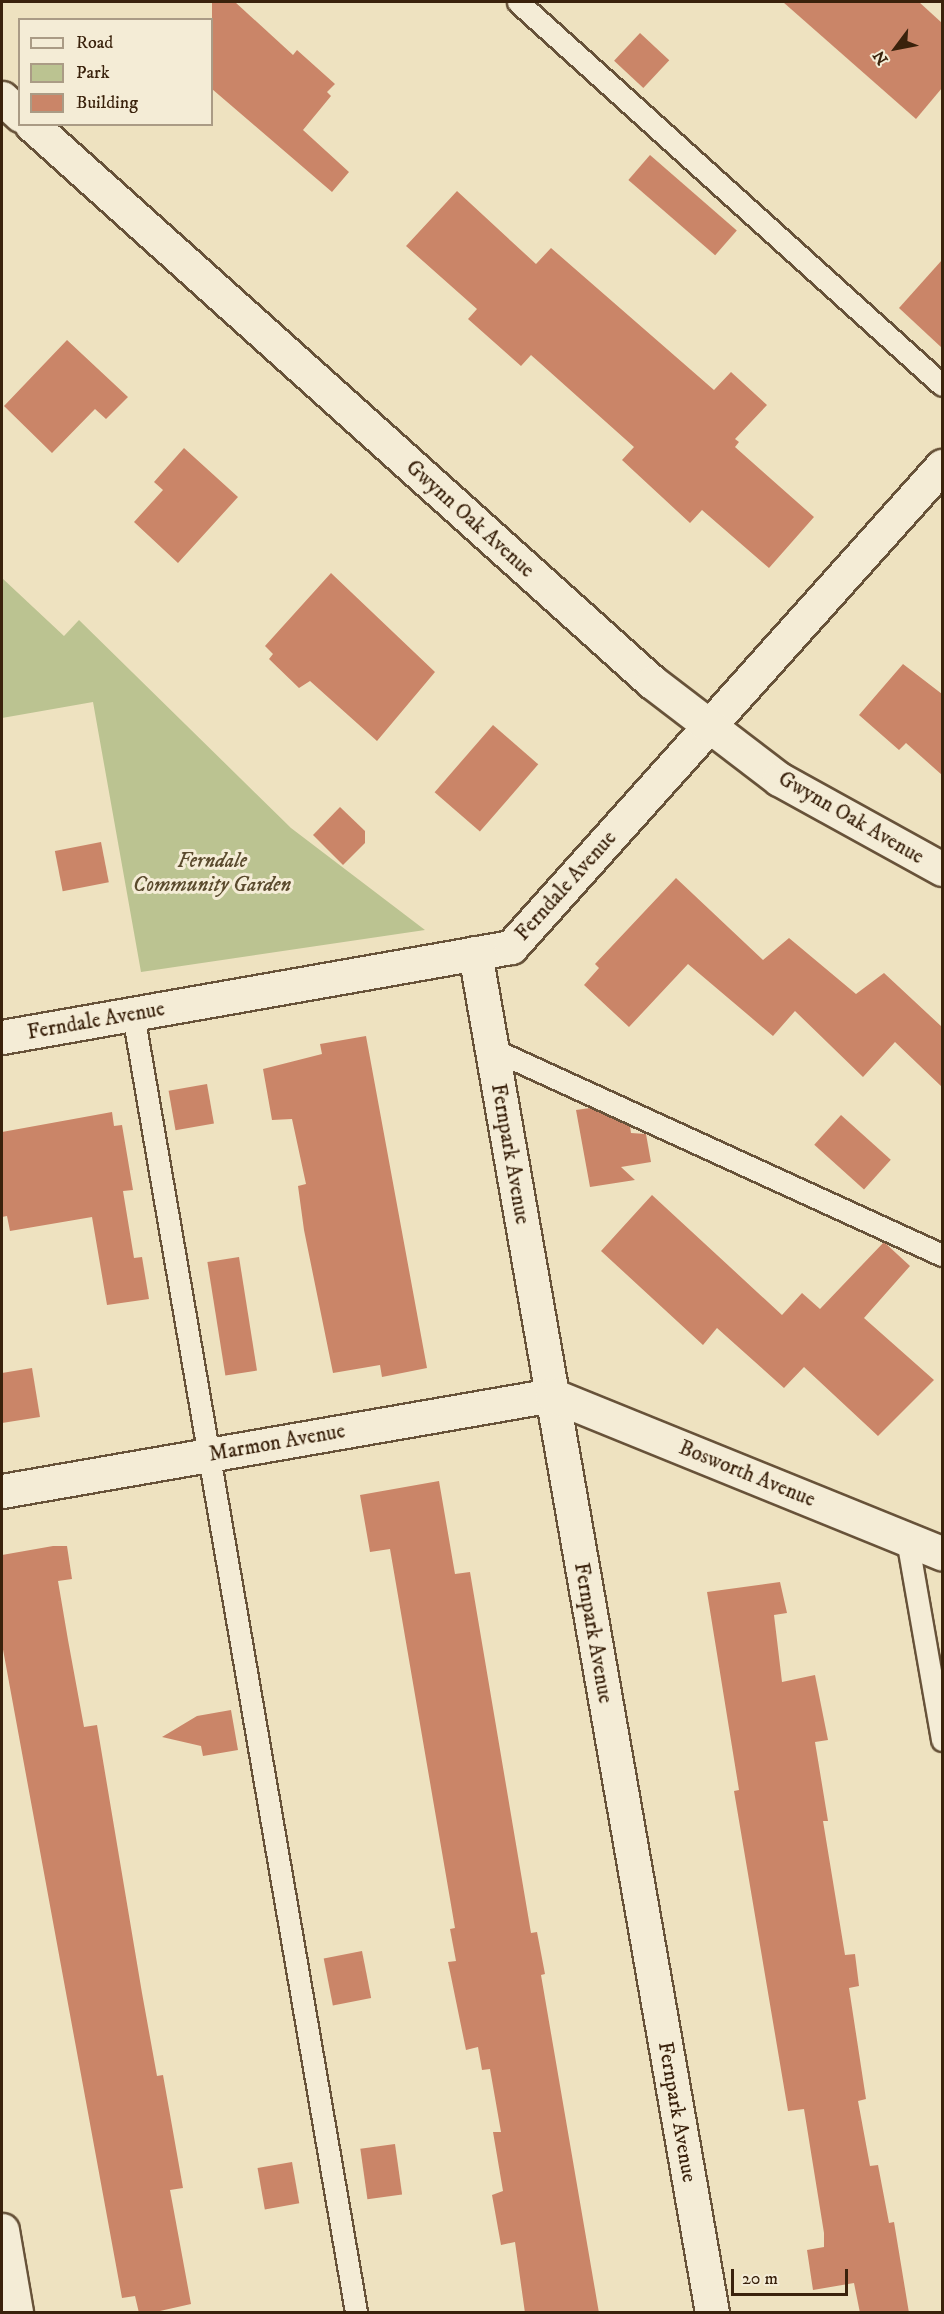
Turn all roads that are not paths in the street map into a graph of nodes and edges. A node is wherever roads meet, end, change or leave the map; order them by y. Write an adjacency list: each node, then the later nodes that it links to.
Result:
1 (518, 2): 5 (lane)
2 (2, 98): 3 (street)
3 (18, 112)
4 (33, 126): 7 (street, Gwynn Oak Avenue)
5 (942, 384)
6 (942, 466): 7 (street, Ferndale Avenue)
7 (709, 727): 8 (street, Gwynn Oak Avenue); 9 (street, Ferndale Avenue)
8 (942, 869)
9 (475, 953): 10 (street, Ferndale Avenue); 12 (street, Fernpark Avenue)
10 (134, 1014): 11 (street, Ferndale Avenue); 15 (lane)
11 (2, 1037)
12 (492, 1049): 13 (lane); 14 (street, Fernpark Avenue)
13 (942, 1255)
14 (552, 1395): 15 (street, Marmon Avenue); 17 (street, Bosworth Avenue); 23 (street, Fernpark Avenue)
15 (209, 1455): 16 (street, Marmon Avenue); 22 (lane)
16 (2, 1491)
17 (907, 1539): 18 (street, Bosworth Avenue); 19 (lane)
18 (942, 1553)
19 (942, 1740)
20 (2, 2230): 21 (street)
21 (16, 2313)
22 (356, 2313)
23 (712, 2313)

